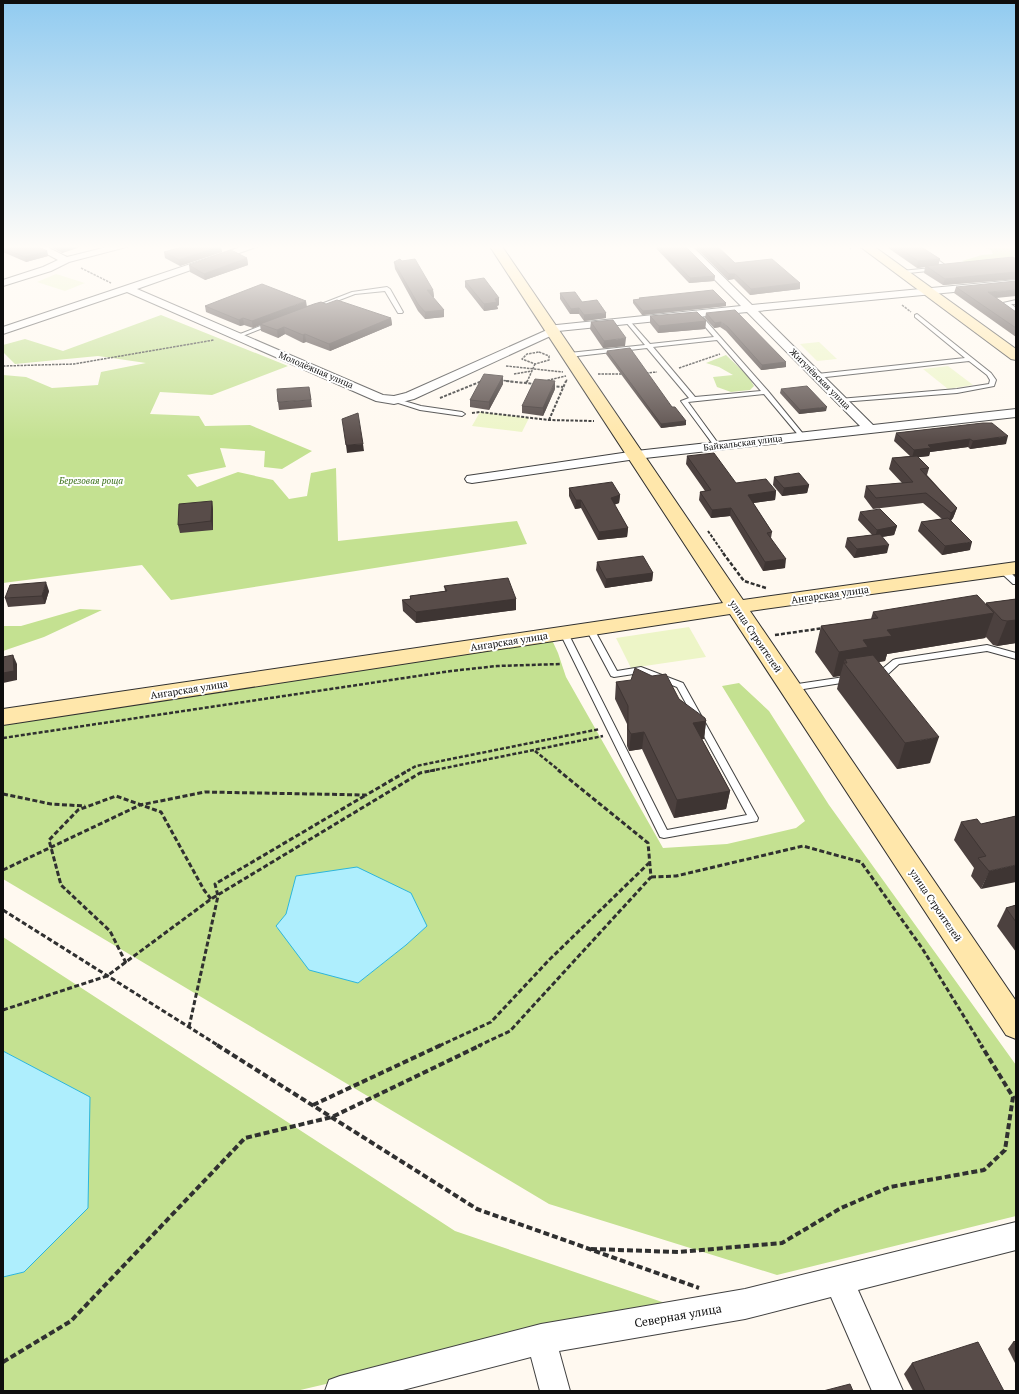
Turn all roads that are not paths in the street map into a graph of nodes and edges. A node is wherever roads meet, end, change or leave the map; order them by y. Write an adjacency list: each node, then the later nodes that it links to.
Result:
1 (65, 310): 12 (street)
2 (177, 310): 13 (street, Молодёжная улица)
3 (539, 310): 11 (street, улица Строителей)
4 (738, 310): 7 (street)
5 (750, 310): 19 (street, Жигулёвская улица)
6 (953, 310): 16 (street)
7 (697, 314): 9 (street); 14 (lane)
8 (917, 316): 17 (lane)
9 (628, 321): 11 (street); 15 (lane)
10 (274, 323): 13 (lane)
11 (552, 330): 18 (street, улица Строителей); 22 (street)
12 (3, 331)
13 (238, 336): 22 (street, Молодёжная улица)
14 (717, 338): 15 (lane); 20 (lane)
15 (648, 345): 18 (lane); 21 (lane)
16 (1016, 356)
17 (970, 359): 19 (lane); 23 (lane)
18 (569, 364): 29 (street, улица Строителей)
19 (817, 376): 23 (street, Жигулёвская улица)
20 (766, 392): 21 (lane); 27 (lane)
21 (693, 399): 28 (lane)
22 (394, 400): 25 (lane)
23 (841, 400): 26 (street, Жигулёвская улица)
24 (1016, 413): 26 (street, Байкальская улица)
25 (462, 414)
26 (870, 429): 27 (street, Байкальская улица)
27 (802, 436): 28 (street, Байкальская улица)
28 (717, 446): 29 (street, Байкальская улица)
29 (636, 455): 30 (street, Байкальская улица); 32 (street, улица Строителей)
30 (472, 479)
31 (1012, 573): 32 (street, Ангарская улица)
32 (736, 607): 33 (street, Ангарская улица); 36 (street, улица Строителей)
33 (590, 629): 34 (street, Ангарская улица); 34 (lane)
34 (564, 633): 37 (street, Ангарская улица)
35 (1016, 656): 36 (lane)
36 (791, 688): 38 (street, улица Строителей)
37 (3, 716)
38 (1016, 1026)
39 (1016, 1236): 40 (street, Северная улица)
40 (839, 1281): 41 (street, Северная улица); 44 (street)
41 (541, 1339): 42 (street, Северная улица); 43 (street)
42 (340, 1391)
43 (555, 1391)
44 (888, 1391)

